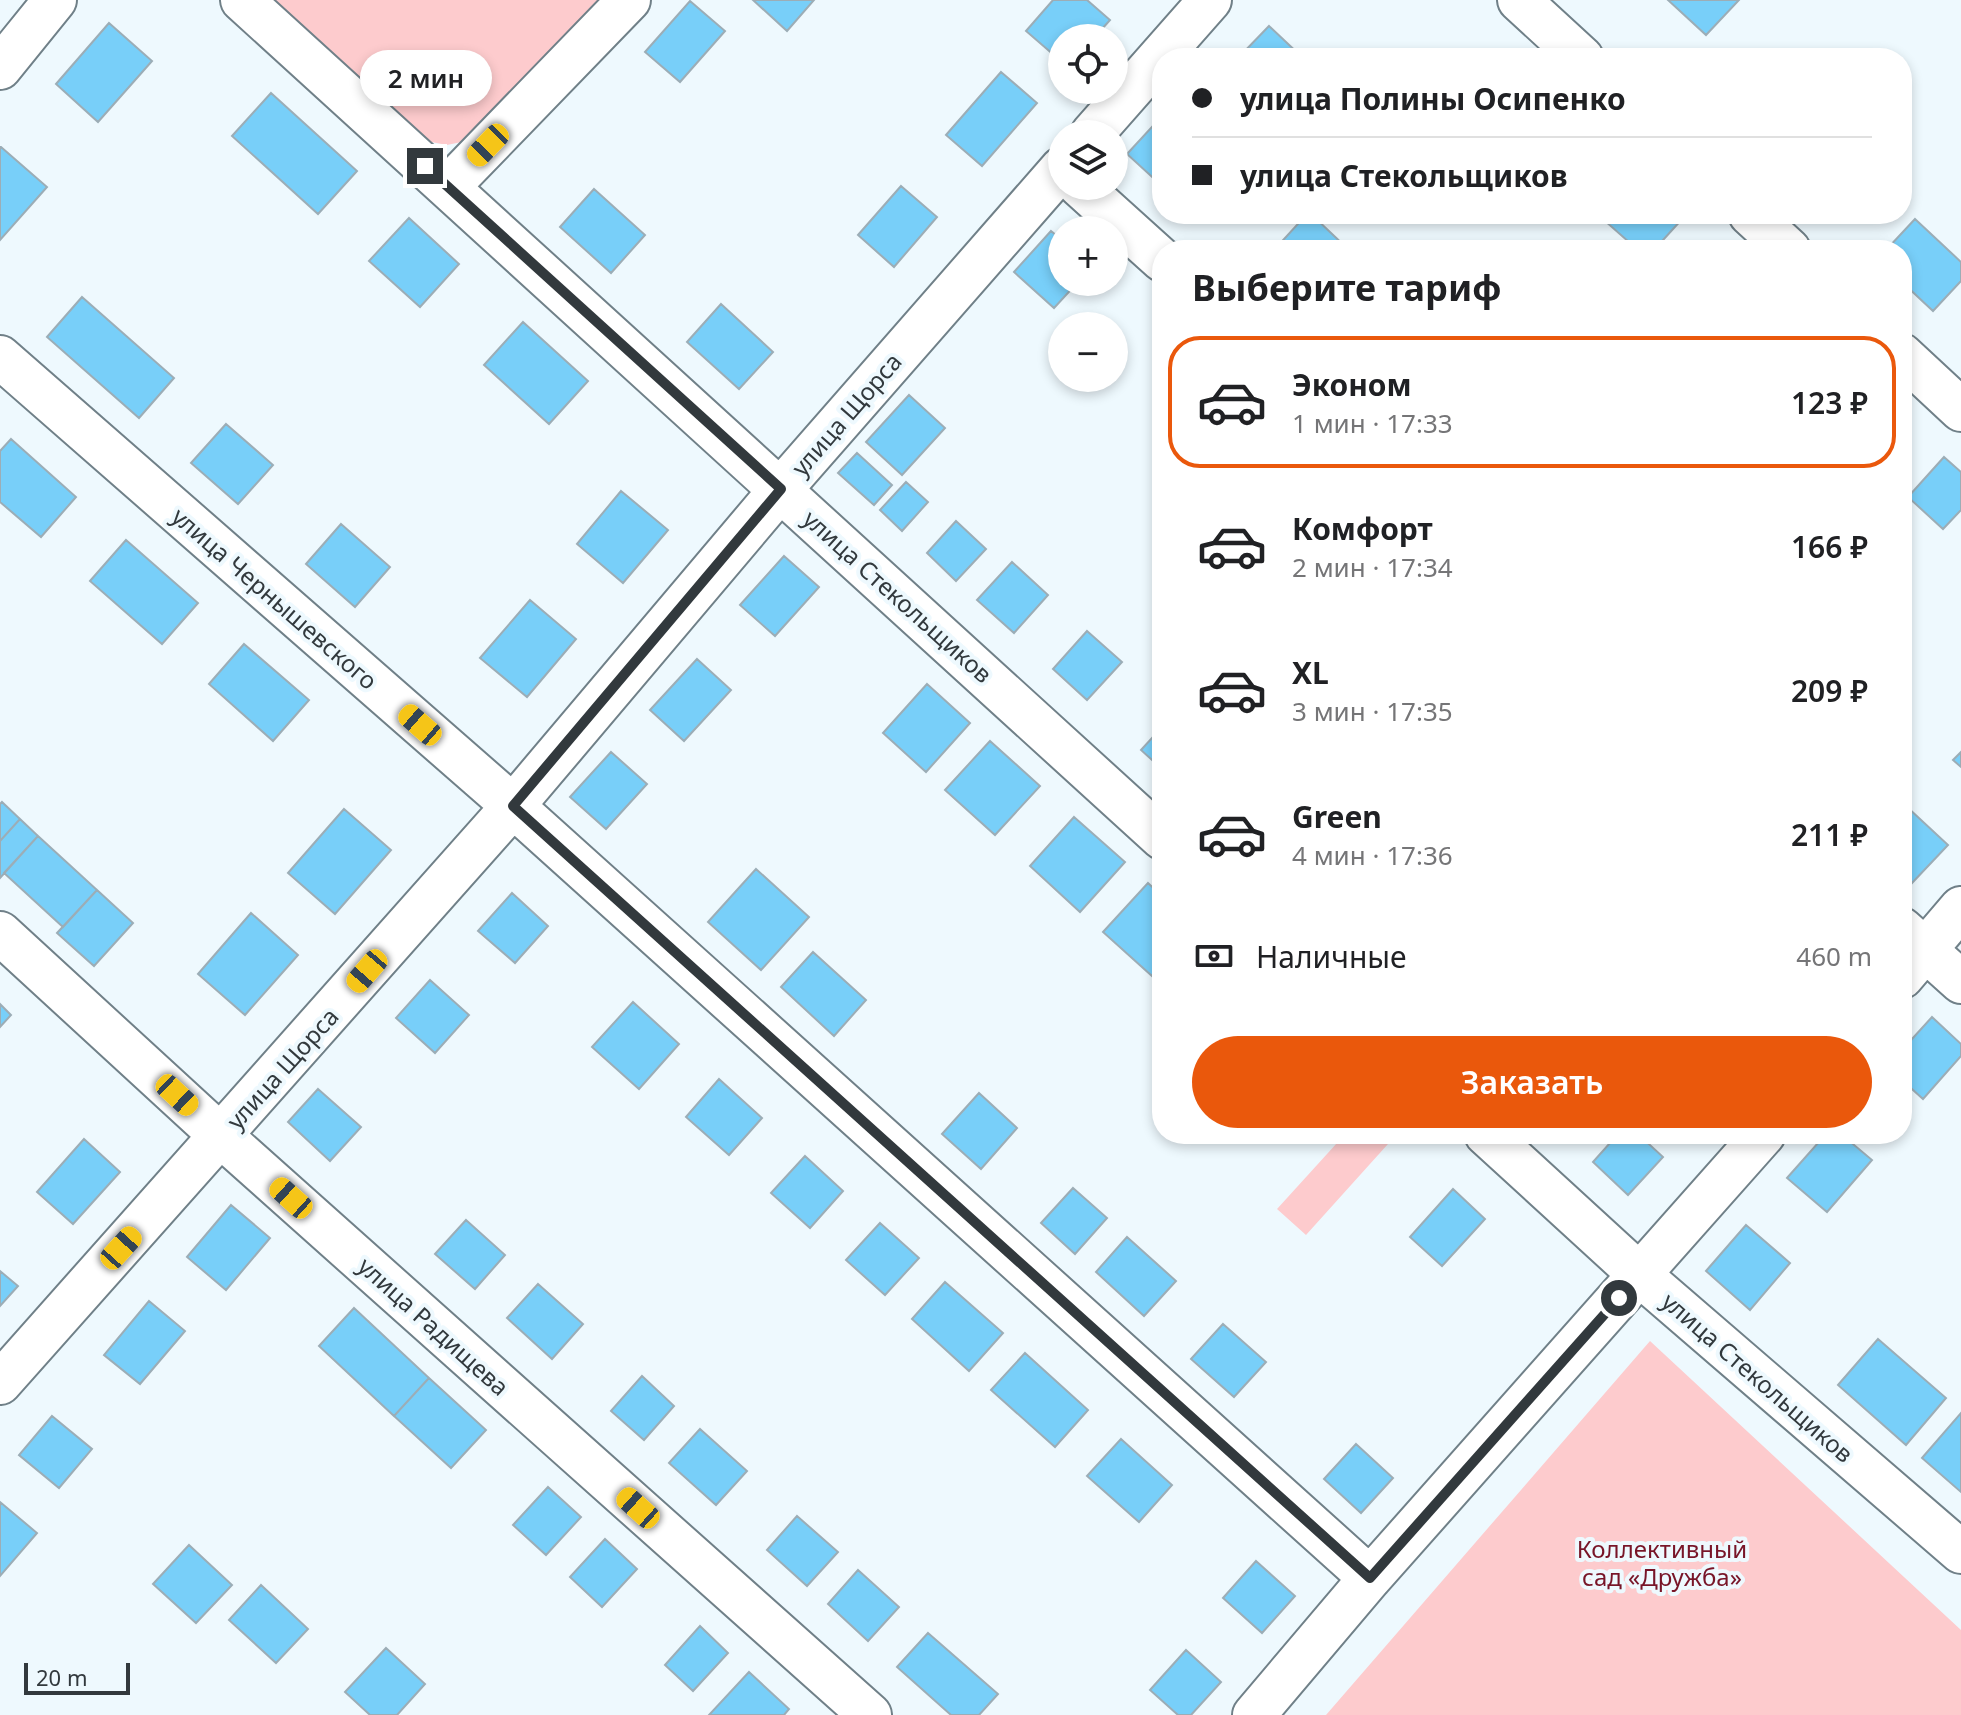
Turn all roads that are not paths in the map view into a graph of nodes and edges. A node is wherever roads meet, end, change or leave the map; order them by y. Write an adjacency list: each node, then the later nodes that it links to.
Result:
1 (55, 0): 9 (street)
2 (242, 0): 12 (street, улица Стекольщиков)
3 (629, 0): 12 (street)
4 (1210, 0): 6 (street)
5 (1519, 0): 7 (street)
6 (1168, 48)
7 (1571, 48)
8 (1152, 66): 10 (street)
9 (0, 68)
10 (1104, 120)
11 (1048, 185): 20 (street, улица Щорса)
12 (448, 187): 20 (street, улица Стекольщиков)
13 (1096, 200): 16 (street)
14 (1761, 224): 15 (street)
15 (1778, 240)
16 (1152, 251)
17 (0, 357): 21 (street, улица Чернышевского)
18 (1912, 364): 19 (street)
19 (1961, 410)
20 (781, 489): 21 (street, улица Щорса); 22 (street, улица Стекольщиков)
21 (513, 806): 28 (street, улица Щорса); 34 (street, улица Чернышевского)
22 (1152, 829)
23 (1961, 908): 25 (street)
24 (0, 933): 28 (street, улица Радищева)
25 (1912, 950)
26 (1912, 953): 27 (street)
27 (1961, 982)
28 (221, 1136): 32 (street, улица Щорса); 35 (street, улица Радищева)
29 (1497, 1144): 31 (street, улица Стекольщиков)
30 (1755, 1144): 31 (street)
31 (1640, 1275): 33 (street, улица Стекольщиков); 34 (street)
32 (0, 1383)
33 (1961, 1552)
34 (1370, 1578): 36 (street)
35 (870, 1715)
36 (1254, 1715)

